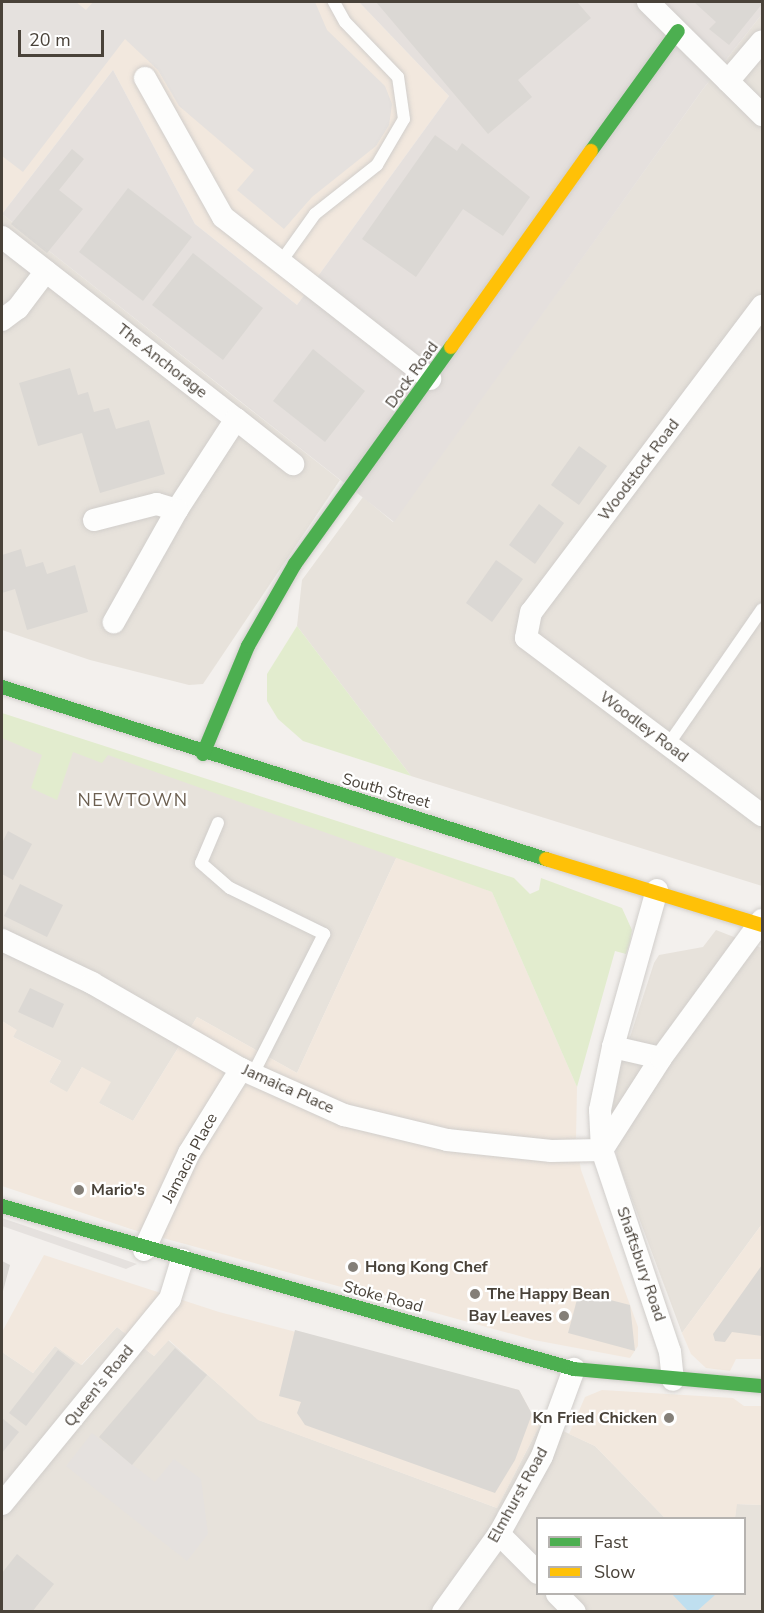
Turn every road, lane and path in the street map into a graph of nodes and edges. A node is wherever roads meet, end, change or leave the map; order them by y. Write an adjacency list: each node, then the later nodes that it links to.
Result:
1 (334, 2): 9 (lane)
2 (648, 2): 3 (street)
3 (678, 31): 6 (street); 13 (street, Dock Road)
4 (762, 41): 6 (street)
5 (144, 78): 9 (street)
6 (728, 81): 7 (street)
7 (762, 116)
8 (2, 237): 10 (street, The Anchorage)
9 (279, 263): 13 (street)
10 (46, 271): 12 (street); 14 (street, The Anchorage)
11 (762, 306): 20 (street, Woodstock Road)
12 (2, 320)
13 (430, 379): 23 (street, Dock Road)
14 (236, 420): 15 (street, The Anchorage); 16 (street)
15 (293, 464)
16 (177, 510): 17 (street); 19 (street)
17 (94, 520)
18 (762, 609): 22 (lane)
19 (114, 622)
20 (526, 638): 22 (street, Woodley Road)
21 (2, 687): 23 (street, South Street)
22 (668, 745): 24 (street, Woodley Road)
23 (203, 754): 26 (street, South Street)
24 (762, 815)
25 (218, 823): 31 (lane)
26 (657, 890): 27 (street, South Street); 29 (street, Shaftsbury Road)
27 (762, 923): 30 (street)
28 (2, 940): 31 (street, Jamaica Place)
29 (613, 1047): 30 (street); 32 (street, Shaftsbury Road)
30 (661, 1058): 32 (street)
31 (247, 1072): 32 (street, Jamaica Place); 34 (street, Jamacia Place)
32 (602, 1150): 37 (street, Shaftsbury Road)
33 (2, 1206): 34 (street, Stoke Road)
34 (144, 1250): 35 (street, Stoke Road)
35 (182, 1260): 36 (street, Stoke Road); 39 (street, Queen's Road)
36 (574, 1369): 37 (street, Stoke Road); 40 (street, Elmhurst Road)
37 (673, 1380): 38 (street, Stoke Road)
38 (762, 1386)
39 (2, 1504)
40 (500, 1534): 41 (street); 43 (street, Elmhurst Road)
41 (536, 1572)
42 (559, 1595): 44 (street)
43 (443, 1611)
44 (575, 1611)

